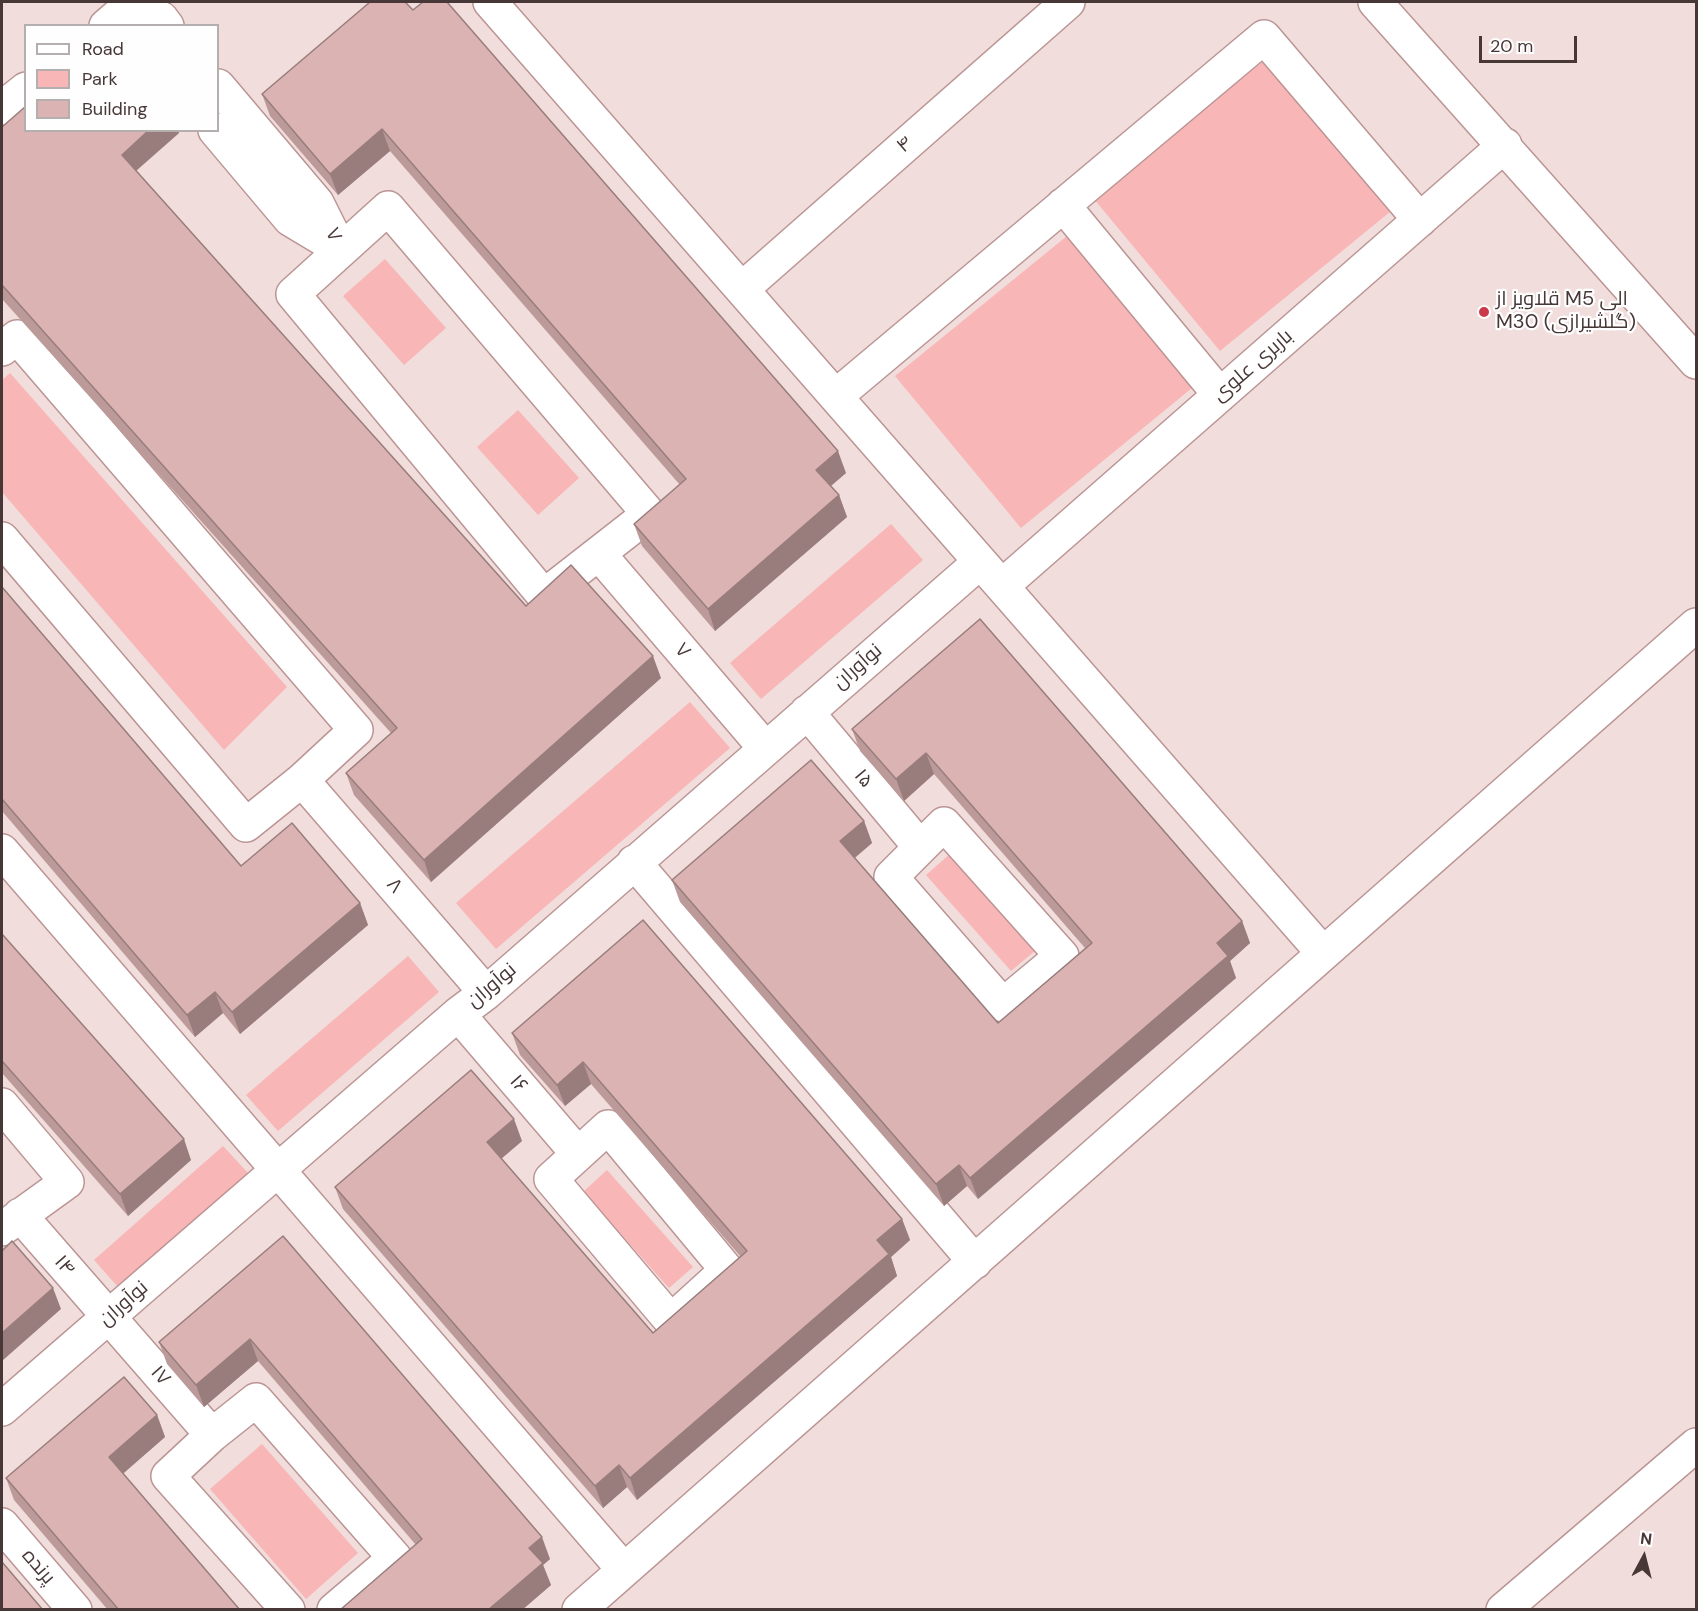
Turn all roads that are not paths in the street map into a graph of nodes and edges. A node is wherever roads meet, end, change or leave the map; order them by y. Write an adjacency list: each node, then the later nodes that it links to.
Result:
1 (490, 2): 14 (street)
2 (1068, 2): 14 (street, ۴)
3 (1375, 2): 10 (street)
4 (126, 15): 5 (street)
5 (166, 24)
6 (219, 87): 13 (street, ۷)
7 (24, 91): 8 (street)
8 (2, 108)
9 (217, 132): 13 (street, ۷)
10 (1505, 145): 12 (street, باربری علوی); 16 (street)
11 (1064, 206): 12 (street); 17 (street); 18 (street)
12 (1420, 220): 17 (street, باربری علوی)
13 (340, 249): 20 (street); 20 (street)
14 (742, 290): 18 (street)
15 (2, 349): 26 (street)
16 (1696, 362)
17 (1220, 395): 22 (street, باربری علوی)
18 (836, 396): 21 (street)
19 (2, 539): 26 (street)
20 (599, 554): 25 (street, ۷)
21 (980, 562): 22 (street); 24 (street, نوآوران)
22 (1002, 586): 30 (street)
23 (1696, 625): 30 (street)
24 (807, 712): 25 (street, نوآوران); 27 (street, ۱۵)
25 (765, 748): 29 (street, نوآوران)
26 (302, 780): 31 (street, ۸)
27 (920, 847): 27 (street)
28 (2, 851): 35 (street)
29 (634, 862): 31 (street, نوآوران); 37 (street)
30 (1323, 953): 37 (street)
31 (486, 993): 32 (street, نوآوران)
32 (458, 1014): 34 (street, ۱۶); 35 (street, نوآوران)
33 (2, 1105): 36 (street)
34 (578, 1154): 34 (street)
35 (278, 1170): 38 (street, نوآوران); 43 (street)
36 (11, 1222): 38 (street, ۱۴)
37 (975, 1262): 43 (street)
38 (109, 1317): 39 (street, نوآوران); 40 (street, ۱۷)
39 (2, 1409)
40 (212, 1434): 45 (street); 46 (street)
41 (1696, 1445): 48 (street)
42 (2, 1525): 44 (street, پرنده)
43 (624, 1570): 47 (street)
44 (75, 1610)
45 (288, 1610)
46 (334, 1610)
47 (579, 1610)
48 (1503, 1610)

